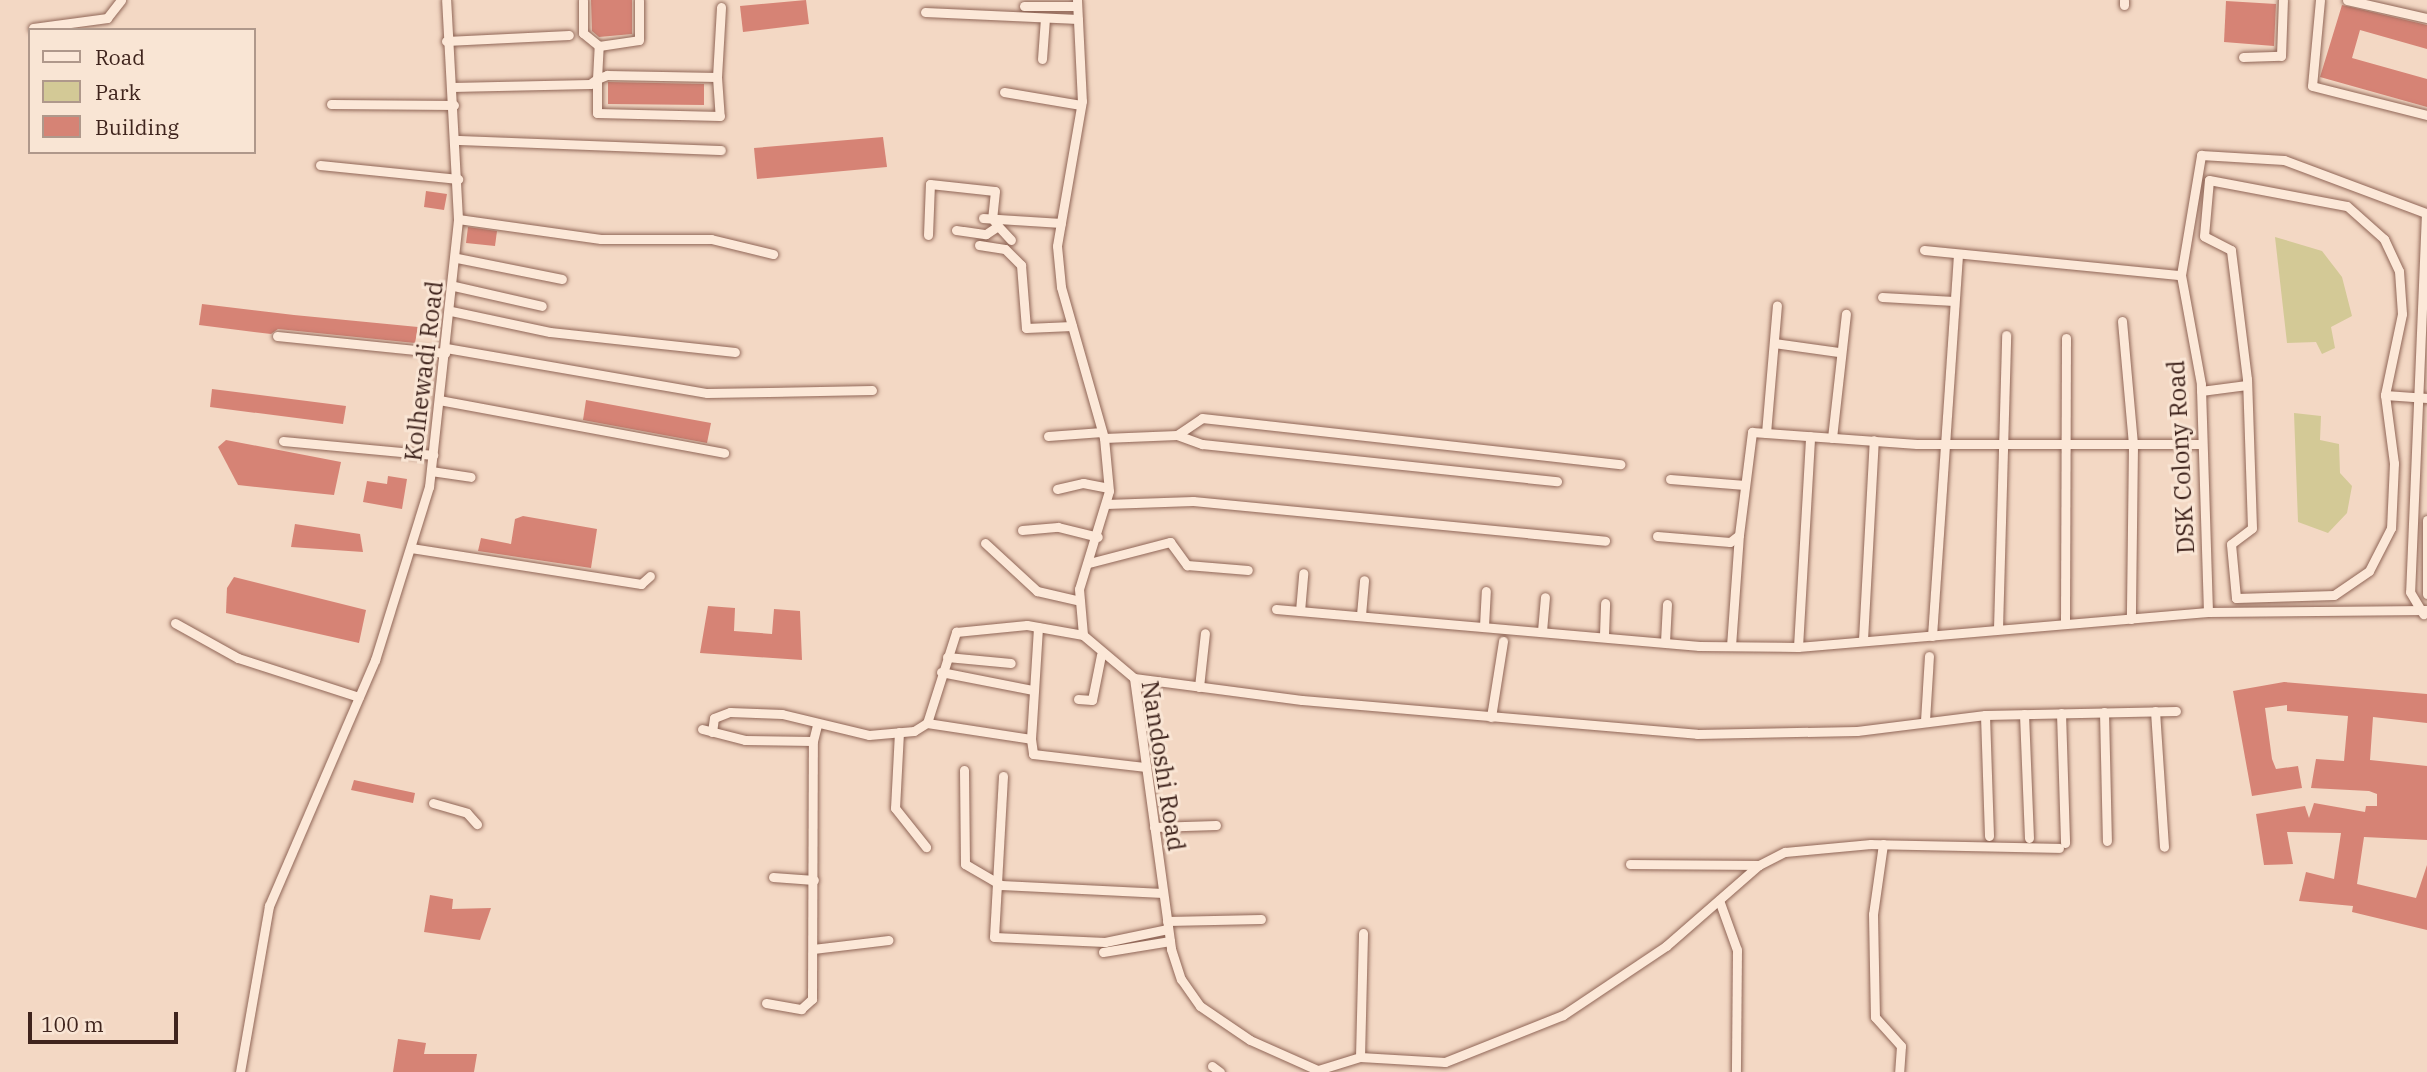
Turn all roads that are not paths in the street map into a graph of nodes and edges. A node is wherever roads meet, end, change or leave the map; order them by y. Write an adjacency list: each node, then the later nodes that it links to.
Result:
1 (121, 0): 15 (street)
2 (446, 0): 17 (street, Kolhewadi Road)
3 (583, 0): 18 (street)
4 (639, 0): 18 (street)
5 (2283, 0): 19 (street)
6 (2320, 0): 28 (street)
7 (2347, 0): 13 (street)
8 (1077, 3): 9 (street); 14 (street)
9 (1024, 6)
10 (721, 7): 21 (street)
11 (925, 12): 12 (street)
12 (1045, 18): 14 (street); 20 (street)
13 (2427, 18)
14 (1078, 19): 27 (street)
15 (33, 28)
16 (569, 34): 17 (street)
17 (446, 41): 23 (street, Kolhewadi Road)
18 (599, 46): 22 (street)
19 (2243, 57)
20 (1042, 59)
21 (717, 77): 22 (street); 22 (street)
22 (597, 79): 23 (street)
23 (452, 87): 26 (street, Kolhewadi Road)
24 (1004, 92): 27 (street)
25 (331, 104): 26 (street)
26 (454, 105): 29 (street, Kolhewadi Road)
27 (1081, 105): 34 (street)
28 (2427, 115)
29 (457, 140): 30 (street); 32 (street, Kolhewadi Road)
30 (721, 150)
31 (320, 165): 32 (street)
32 (458, 179): 33 (street, Kolhewadi Road)
33 (458, 219): 41 (street); 43 (street, Kolhewadi Road)
34 (1061, 223): 35 (street); 54 (street)
35 (986, 224): 36 (street); 37 (street); 38 (street)
36 (956, 230)
37 (928, 235)
38 (1011, 240)
39 (979, 244): 54 (street)
40 (1924, 250): 42 (street)
41 (773, 254)
42 (1958, 255): 44 (street); 48 (street)
43 (457, 258): 45 (street); 46 (street, Kolhewadi Road)
44 (2181, 275): 59 (street, DSK Colony Road); 65 (street, DSK Colony Road)
45 (562, 279)
46 (454, 286): 50 (street); 51 (street, Kolhewadi Road)
47 (1881, 296): 48 (street)
48 (1954, 301): 77 (street)
49 (1777, 305): 58 (street)
50 (542, 306)
51 (451, 311): 60 (street, Kolhewadi Road); 61 (street)
52 (1846, 314): 62 (street)
53 (2122, 321): 80 (street)
54 (1072, 326): 70 (street)
55 (2006, 335): 79 (street)
56 (277, 336): 60 (street)
57 (2066, 338): 81 (street)
58 (1774, 344): 62 (street); 69 (street)
59 (2425, 346): 67 (street, DSK Colony Road)
60 (445, 351): 64 (street); 68 (street, Kolhewadi Road)
61 (735, 352)
62 (1838, 352): 74 (street)
63 (2247, 385): 65 (street); 66 (street); 66 (street)
64 (872, 390)
65 (2201, 391): 78 (street, DSK Colony Road)
66 (2385, 395): 67 (street)
67 (2423, 398): 86 (street, DSK Colony Road)
68 (439, 400): 82 (street); 83 (street, Kolhewadi Road)
69 (1766, 433): 73 (street); 91 (street)
70 (1103, 435): 71 (street); 72 (street); 92 (street)
71 (1177, 435): 84 (street); 90 (street)
72 (1048, 436)
73 (1810, 436): 74 (street); 134 (street)
74 (1832, 438): 75 (street)
75 (1874, 440): 77 (street); 130 (street)
76 (283, 441): 83 (street)
77 (1942, 444): 79 (street); 129 (street)
78 (2202, 444): 80 (street); 116 (street, DSK Colony Road)
79 (2001, 445): 81 (street); 124 (street)
80 (2133, 445): 81 (street); 119 (street)
81 (2069, 446): 121 (street)
82 (724, 453)
83 (433, 455): 85 (street, Kolhewadi Road)
84 (1620, 464)
85 (431, 471): 88 (street); 102 (street, Kolhewadi Road)
86 (2415, 475): 87 (street); 117 (street, DSK Colony Road)
87 (2427, 476)
88 (471, 477)
89 (1670, 479): 91 (street)
90 (1557, 481)
91 (1745, 485): 97 (street)
92 (1108, 488): 93 (street); 94 (street)
93 (1057, 489)
94 (1106, 504): 99 (street); 100 (street)
95 (2427, 520): 109 (street)
96 (1022, 530): 99 (street)
97 (1739, 535): 98 (street); 133 (street)
98 (1657, 536)
99 (1098, 537): 103 (street)
100 (1605, 541)
101 (985, 543): 111 (street)
102 (411, 548): 106 (street); 143 (street, Kolhewadi Road)
103 (1089, 563): 104 (street); 111 (street)
104 (1248, 570)
105 (1303, 573): 115 (street)
106 (650, 576)
107 (1364, 580): 118 (street)
108 (1486, 591): 122 (street)
109 (2427, 594)
110 (1545, 597): 125 (street)
111 (1080, 601): 127 (street)
112 (1605, 603): 128 (street)
113 (1667, 604): 132 (street)
114 (1276, 609): 115 (street)
115 (1300, 611): 118 (street)
116 (2207, 612): 117 (street, DSK Colony Road); 119 (street)
117 (2426, 613)
118 (1361, 615): 122 (street)
119 (2131, 619): 121 (street)
120 (175, 623): 143 (street)
121 (2065, 624): 124 (street)
122 (1484, 626): 125 (street)
123 (1038, 627): 127 (street); 137 (street); 142 (street)
124 (1998, 629): 129 (street)
125 (1542, 631): 128 (street)
126 (1205, 633): 141 (street)
127 (1083, 635): 135 (street, Nandoshi Road)
128 (1604, 635): 132 (street)
129 (1932, 636): 130 (street)
130 (1863, 640): 134 (street)
131 (1503, 641): 151 (street)
132 (1665, 642): 133 (street)
133 (1731, 646): 134 (street)
134 (1798, 647)
135 (1101, 655): 140 (street, Nandoshi Road); 144 (street)
136 (1929, 656): 152 (street)
137 (947, 657): 138 (street); 139 (street)
138 (1011, 663)
139 (942, 672): 142 (street); 153 (street)
140 (1134, 678): 141 (street); 160 (street, Nandoshi Road)
141 (1199, 687): 151 (street)
142 (1033, 690): 158 (street)
143 (359, 697): 190 (street, Kolhewadi Road)
144 (1079, 699)
145 (2155, 711): 146 (street); 147 (street); 172 (street)
146 (2176, 711)
147 (2104, 712): 148 (street); 169 (street)
148 (2061, 713): 149 (street); 170 (street)
149 (2024, 714): 150 (street); 168 (street)
150 (1985, 715): 152 (street); 167 (street)
151 (1491, 717): 152 (street)
152 (1925, 721)
153 (927, 723): 157 (street); 158 (street)
154 (821, 726): 156 (street); 157 (street); 159 (street)
155 (702, 729): 156 (street)
156 (712, 732): 159 (street)
157 (899, 732): 171 (street)
158 (1031, 739): 160 (street)
159 (813, 741): 176 (street)
160 (1146, 767): 166 (street, Nandoshi Road)
161 (964, 770): 177 (street)
162 (1003, 776): 177 (street)
163 (432, 803): 164 (street)
164 (477, 824)
165 (1216, 825): 166 (street)
166 (1154, 827): 178 (street, Nandoshi Road)
167 (1989, 836)
168 (2029, 838)
169 (2108, 841)
170 (1883, 844): 174 (street); 192 (street)
171 (926, 847)
172 (2164, 847)
173 (1630, 864): 174 (street)
174 (1759, 865): 179 (street)
175 (773, 877): 176 (street)
176 (814, 880): 185 (street)
177 (1001, 885): 178 (street); 181 (street)
178 (1163, 893): 181 (street, Nandoshi Road)
179 (1719, 900): 188 (street); 191 (street)
180 (1261, 919): 181 (street)
181 (1168, 925): 184 (street, Nandoshi Road)
182 (1363, 933): 188 (street)
183 (888, 940): 185 (street)
184 (1170, 941): 186 (street); 189 (street, Nandoshi Road)
185 (813, 949): 187 (street)
186 (1103, 952)
187 (766, 1003)
188 (1360, 1057): 189 (street)
189 (1320, 1071)
190 (240, 1072)
191 (1736, 1072)
192 (1899, 1072)

